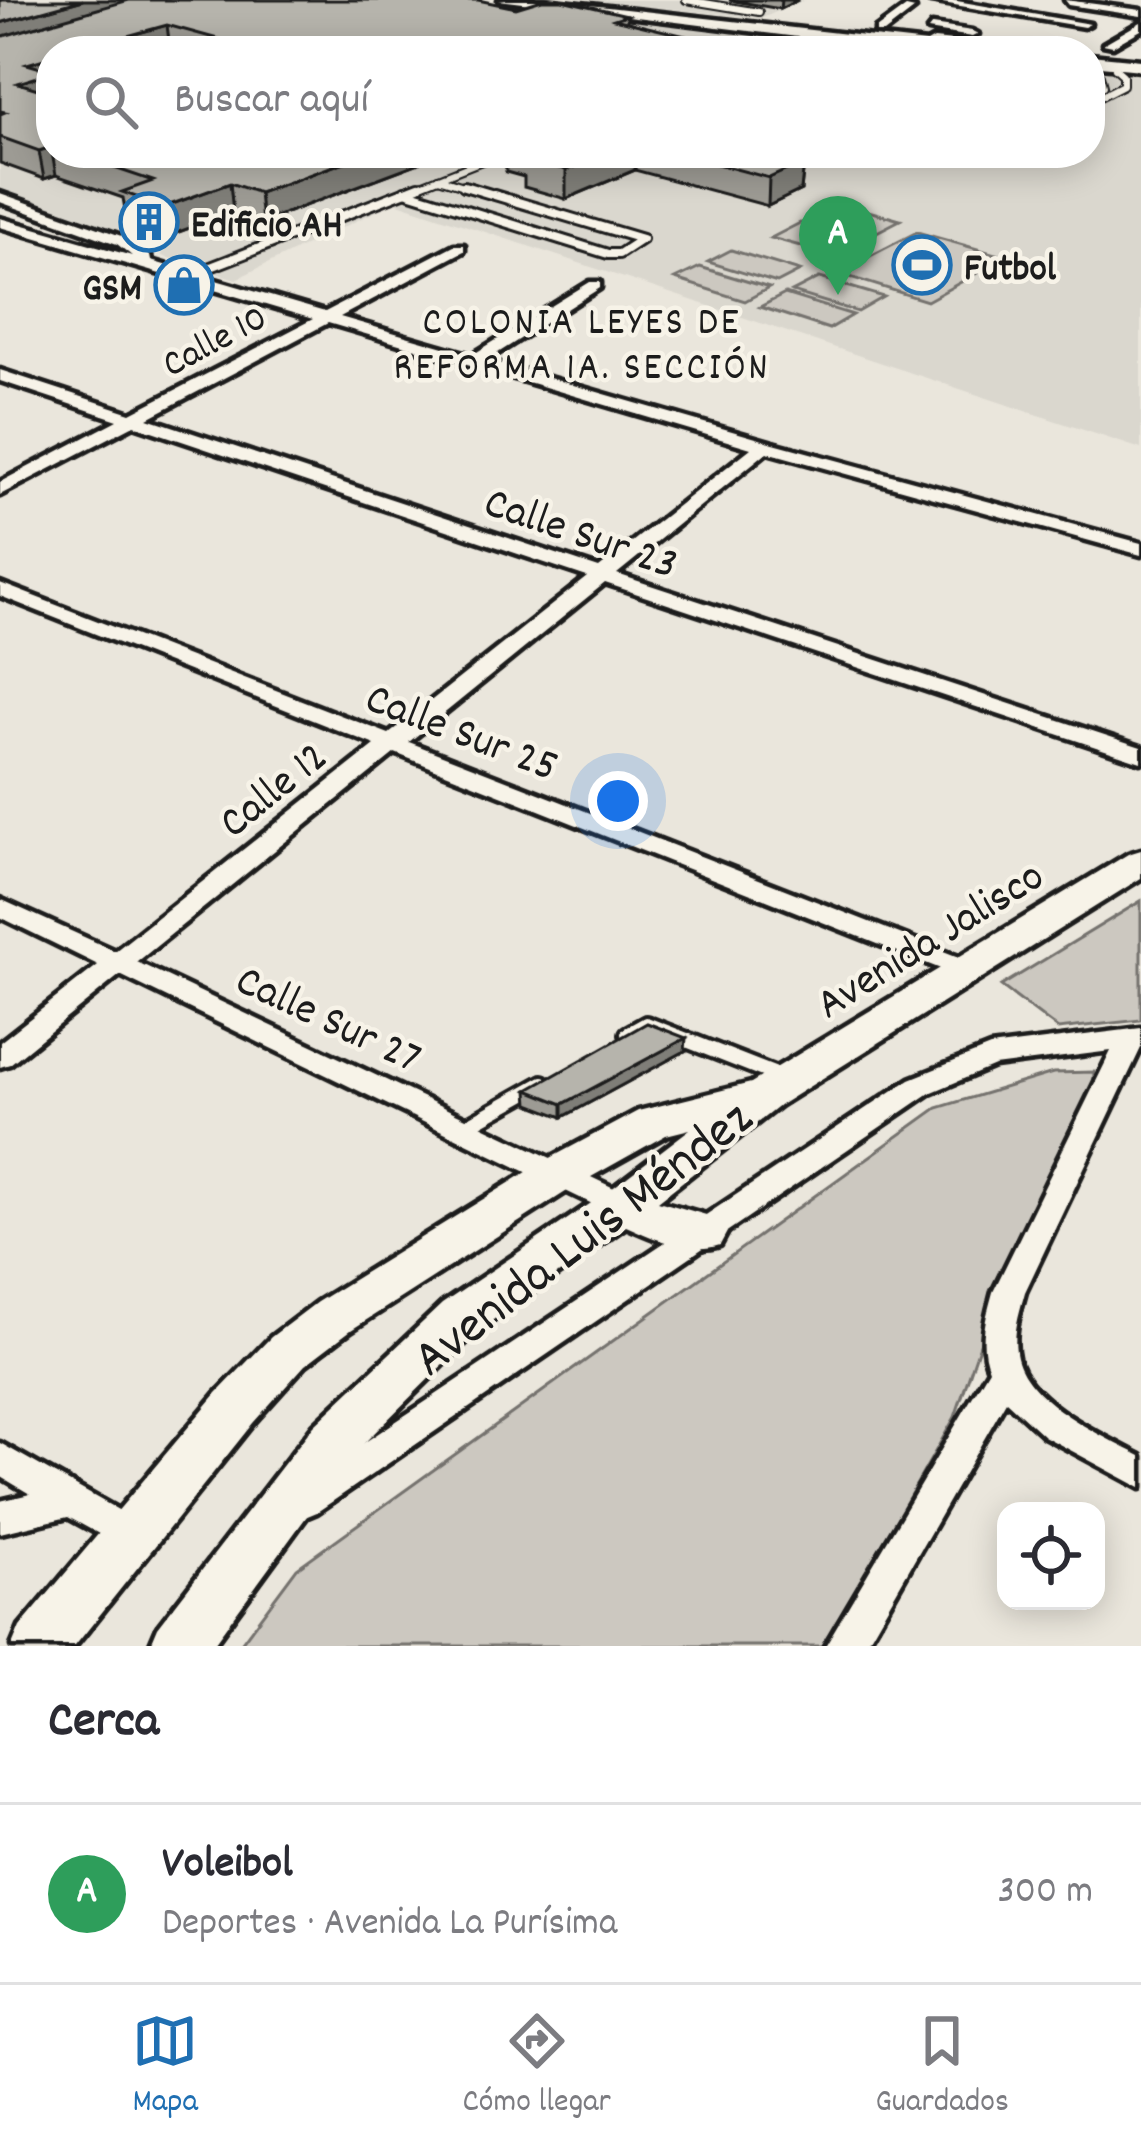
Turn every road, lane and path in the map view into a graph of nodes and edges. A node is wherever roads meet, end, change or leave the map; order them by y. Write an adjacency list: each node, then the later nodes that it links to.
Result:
1 (686, 0): 7 (lane)
2 (929, 0): 9 (street)
3 (1069, 1): 8 (street); 9 (street)
4 (499, 4): 5 (main road)
5 (549, 6): 10 (main road)
6 (910, 9): 15 (street)
7 (759, 12)
8 (1141, 13)
9 (1084, 23): 17 (street)
10 (717, 24): 13 (main road); 14 (main road)
11 (1141, 25): 18 (street)
12 (972, 34): 16 (street)
13 (821, 36)
14 (835, 36)
15 (879, 36)
16 (922, 36)
17 (1088, 36)
18 (1105, 55)
19 (1105, 63): 21 (main road)
20 (1105, 66): 22 (lane)
21 (1141, 68)
22 (1105, 93)
23 (464, 168): 24 (lane)
24 (438, 178): 25 (lane); 27 (lane)
25 (405, 191): 29 (lane); 32 (lane)
26 (2, 199): 31 (street)
27 (549, 211): 29 (lane); 29 (lane)
28 (0, 223): 31 (street)
29 (515, 225)
30 (459, 248): 34 (street, Calle 10)
31 (149, 267): 32 (street)
32 (185, 277): 34 (street)
33 (596, 286): 35 (street)
34 (320, 319): 35 (street); 37 (street, Calle 10)
35 (472, 362): 38 (street)
36 (0, 375): 37 (street, Calle Sur 23)
37 (131, 418): 39 (street, Calle 10); 41 (street, Calle Sur 23)
38 (764, 446): 40 (street); 41 (street, Calle 12)
39 (0, 489)
40 (1141, 549)
41 (601, 578): 43 (street, Calle 12); 44 (street, Calle Sur 23)
42 (0, 589): 43 (street, Calle Sur 25)
43 (390, 746): 47 (street, Calle 12); 48 (street, Calle Sur 25)
44 (1141, 755)
45 (1141, 862): 48 (main road, Avenida Jalisco)
46 (0, 907): 47 (street, Calle Sur 27)
47 (116, 965): 51 (street, Calle 12); 54 (street, Calle Sur 27)
48 (965, 969): 53 (main road, Avenida Jalisco)
49 (1138, 1040): 57 (street); 58 (street)
50 (606, 1047): 53 (lane)
51 (0, 1057)
52 (565, 1070): 54 (lane)
53 (777, 1087): 55 (main road, Avenida Luis Méndez); 56 (main road, Avenida Luis Méndez)
54 (463, 1128): 55 (street, Calle Sur 27)
55 (559, 1174): 56 (street, Calle Sur 27); 64 (main road, Avenida Luis Méndez)
56 (622, 1205): 57 (main road); 63 (main road, Avenida Luis Méndez)
57 (704, 1232): 63 (street)
58 (1004, 1374): 60 (street); 67 (street)
59 (0, 1458): 61 (street)
60 (1141, 1474)
61 (69, 1501): 62 (street); 64 (street)
62 (0, 1517)
63 (273, 1522): 66 (main road, Avenida Luis Méndez)
64 (130, 1535): 65 (main road, Avenida Luis Méndez)
65 (40, 1646)
66 (178, 1646)
67 (844, 1646)

